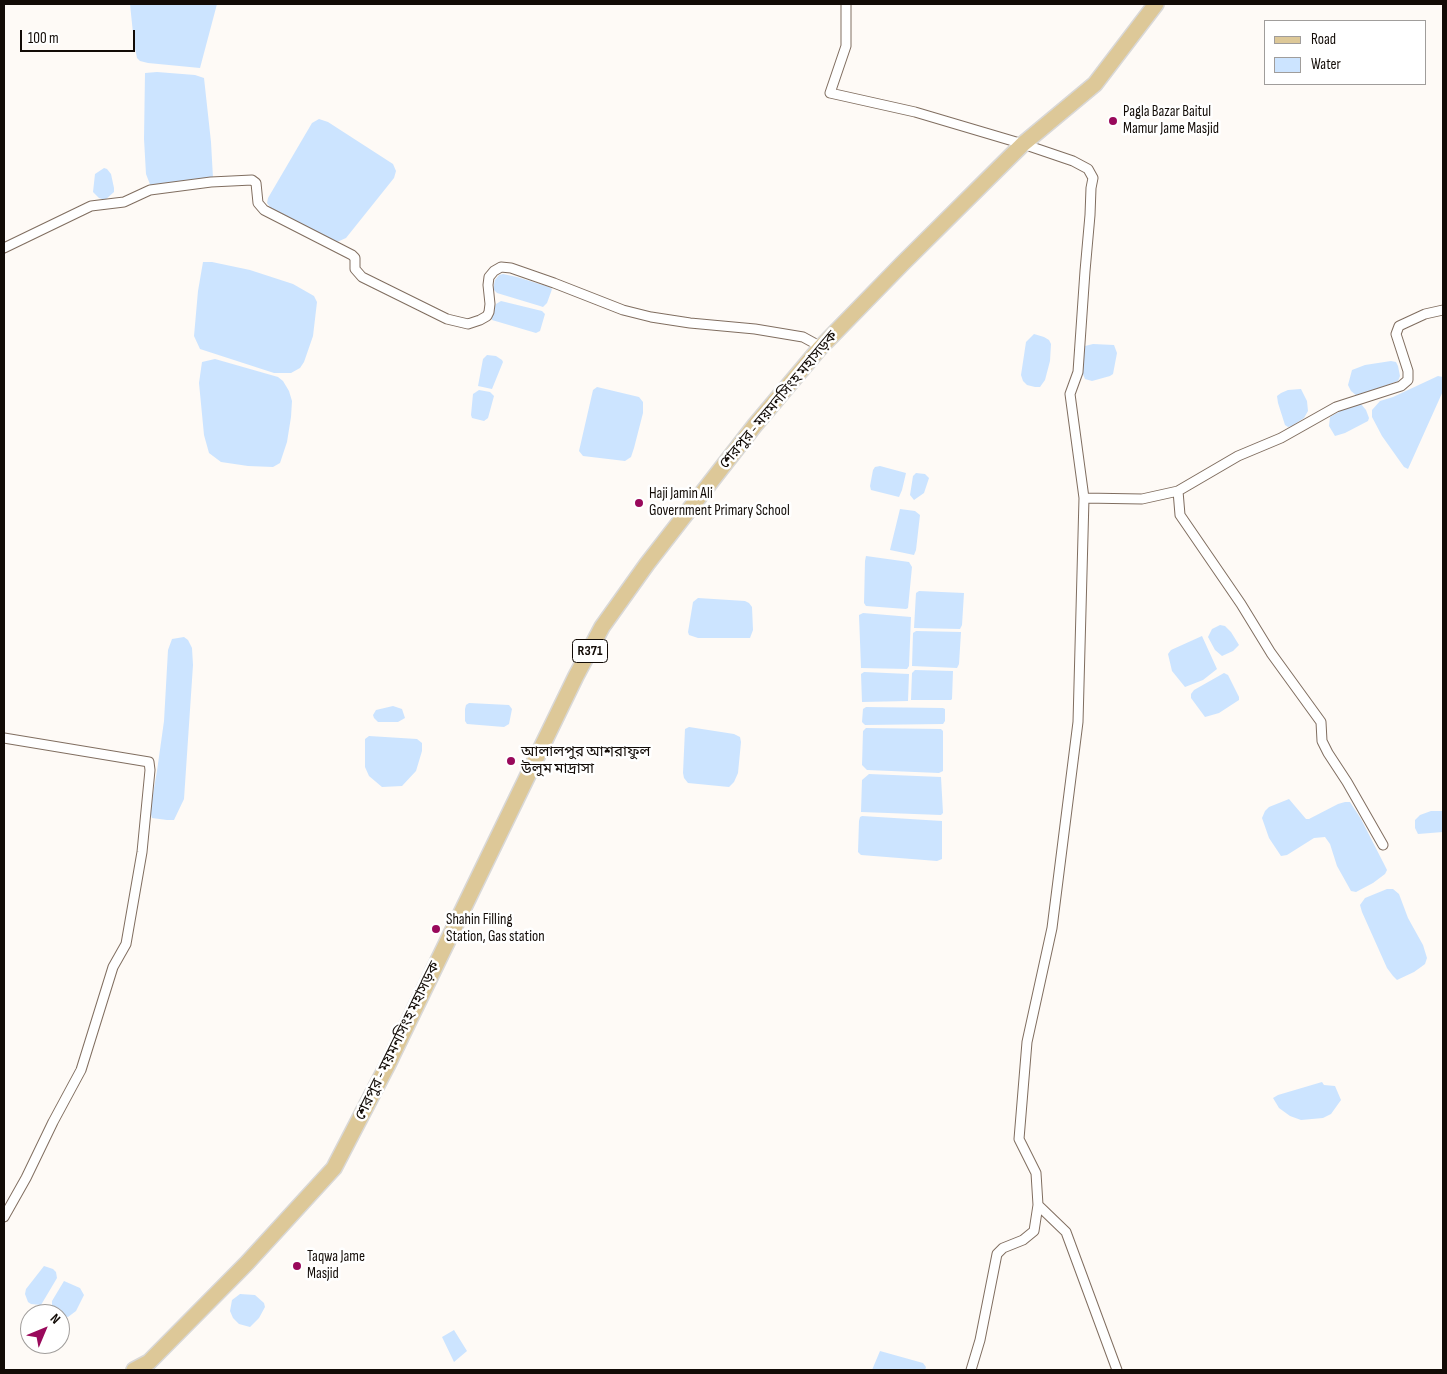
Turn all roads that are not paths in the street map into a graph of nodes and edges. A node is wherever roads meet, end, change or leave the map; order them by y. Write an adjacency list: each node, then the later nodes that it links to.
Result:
1 (846, 4): 3 (street)
2 (1156, 4): 3 (main road, শেরপুর - ময়মনসিংহ মহাসড়ক / R371)
3 (1023, 144): 6 (main road, শেরপুর - ময়মনসিংহ মহাসড়ক / R371); 8 (street)
4 (4, 248): 6 (street)
5 (1443, 310): 7 (street)
6 (819, 349): 13 (main road, শেরপুর - ময়মনসিংহ মহাসড়ক / R371)
7 (1178, 491): 8 (street); 10 (street)
8 (1084, 498): 11 (street)
9 (4, 738): 12 (street)
10 (1383, 845)
11 (1038, 1205): 14 (street); 15 (street)
12 (4, 1217)
13 (134, 1370)
14 (971, 1370)
15 (1117, 1370)

